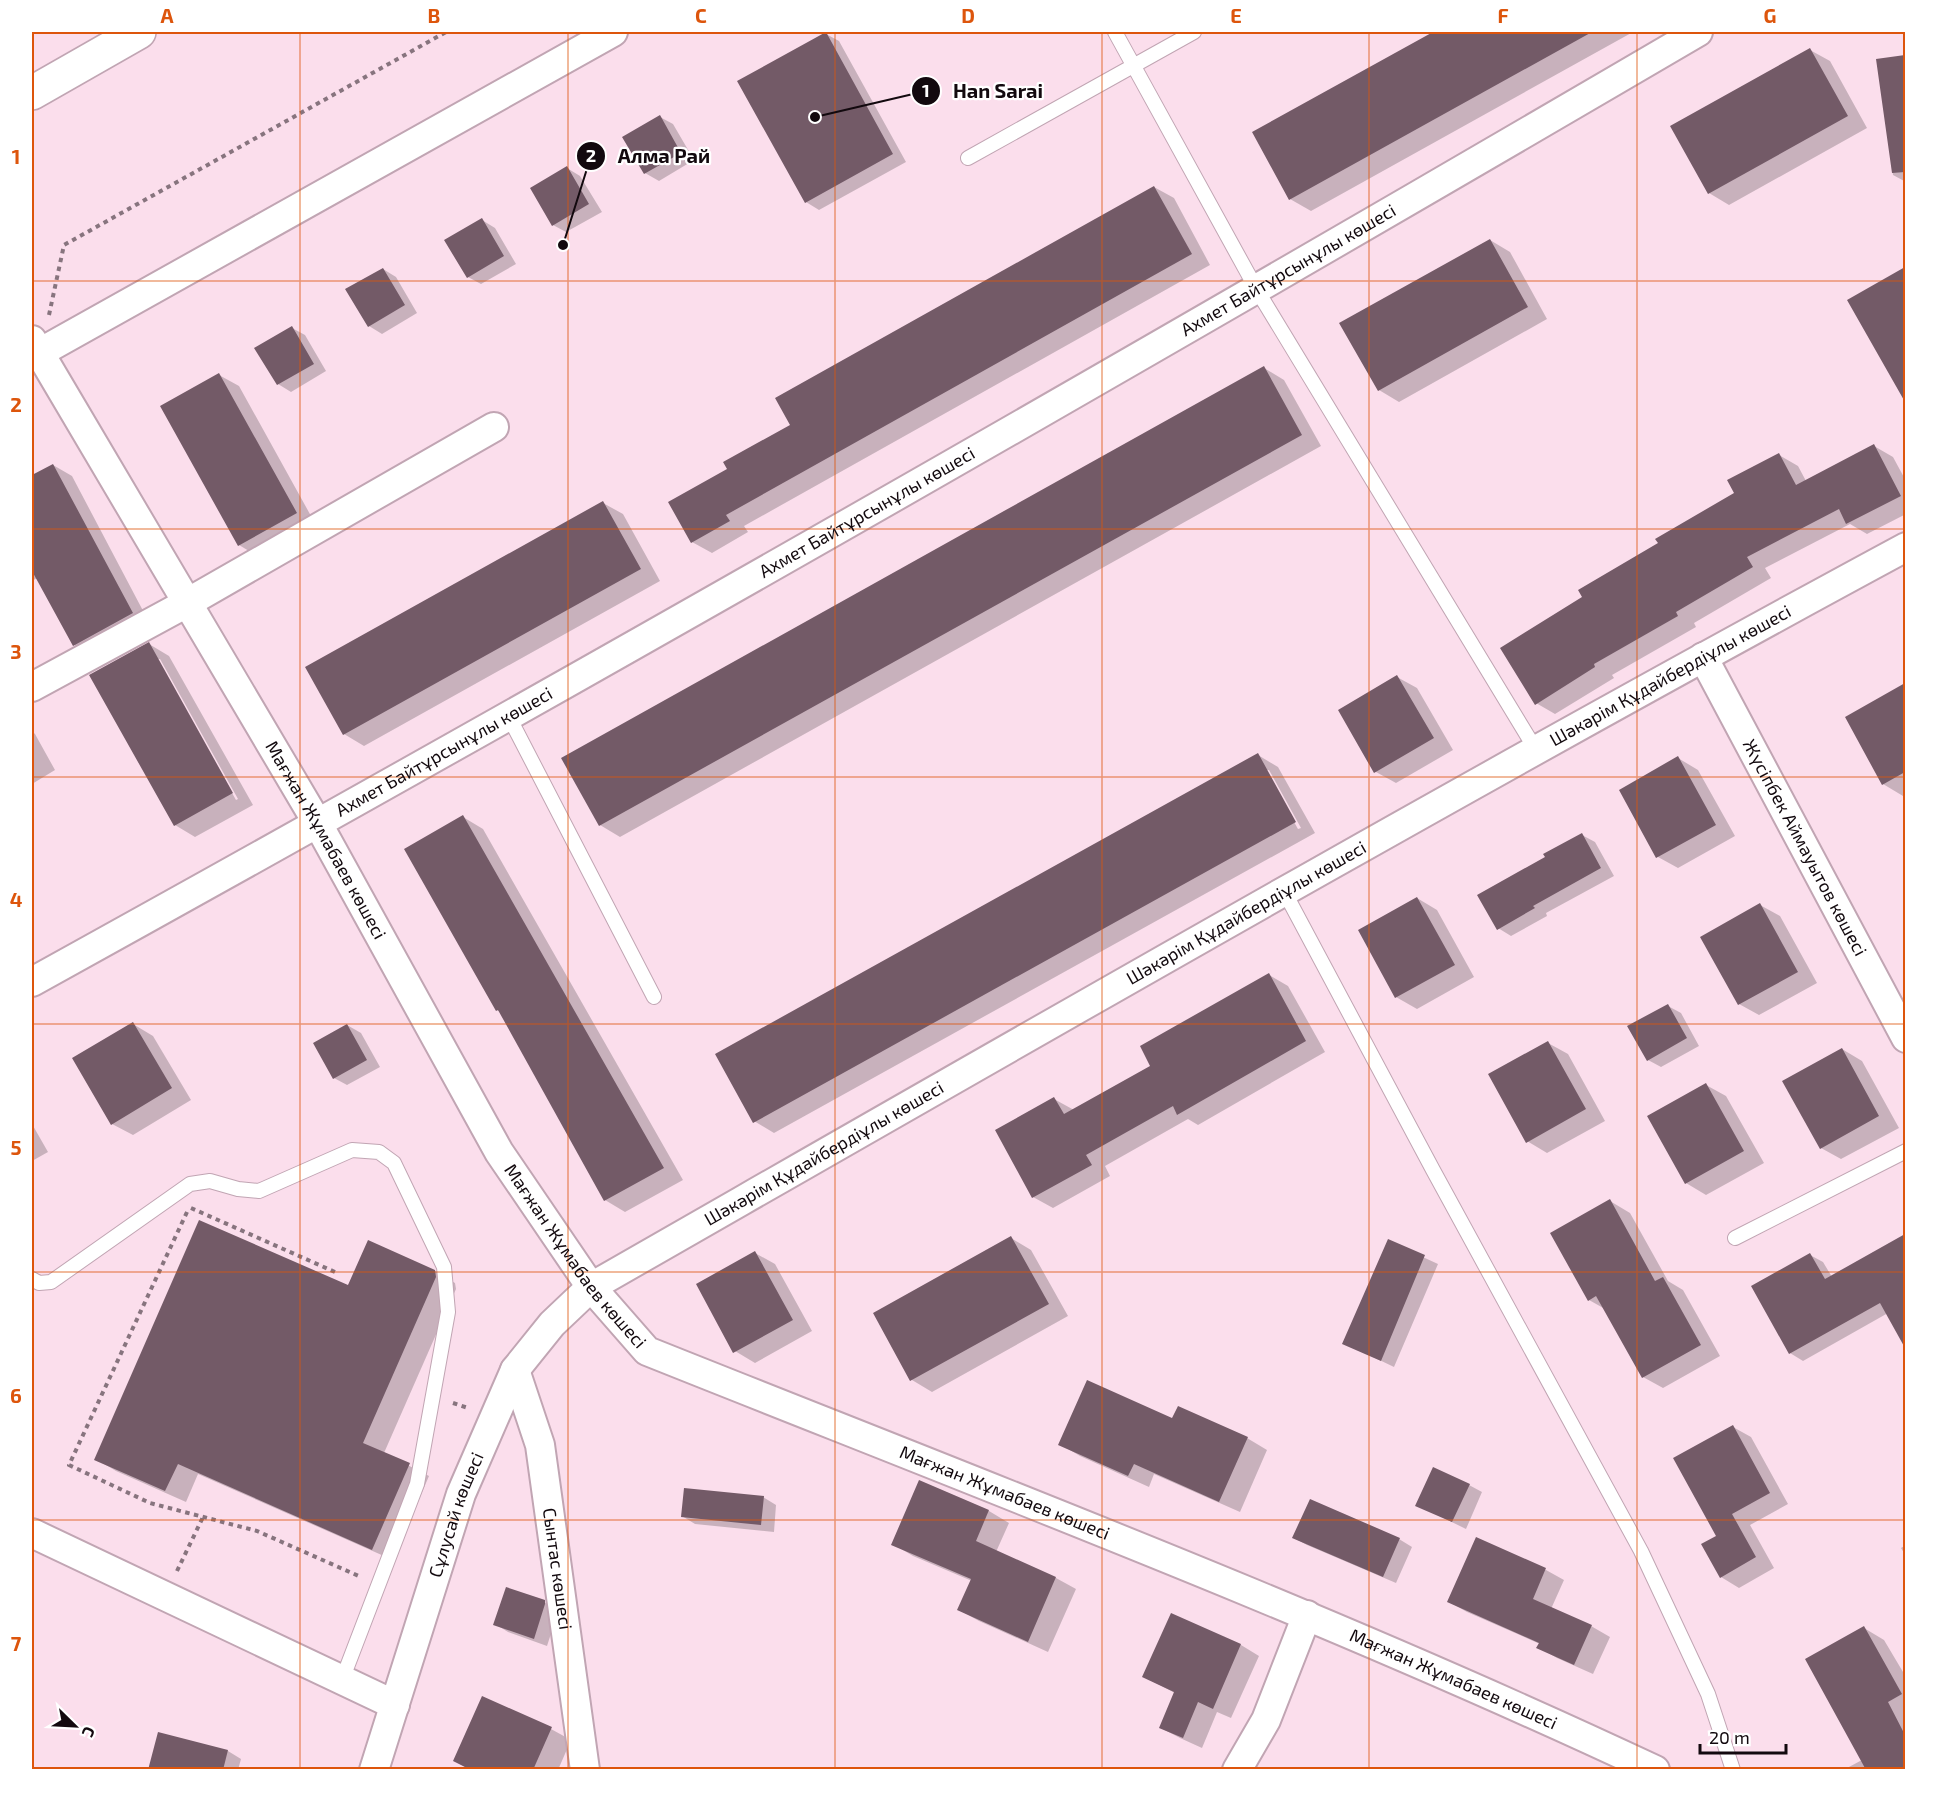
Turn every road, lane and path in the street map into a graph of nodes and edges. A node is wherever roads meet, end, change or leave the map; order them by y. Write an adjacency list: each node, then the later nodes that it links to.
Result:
1 (139, 32): 8 (main road)
2 (446, 32): 11 (path)
3 (613, 32): 11 (street)
4 (1115, 32): 7 (lane)
5 (1194, 32): 7 (lane)
6 (1698, 32): 10 (street, Ахмет Байтұрсынұлы көшесі)
7 (1134, 66): 9 (lane); 10 (lane)
8 (32, 93)
9 (968, 158)
10 (1257, 290): 17 (street, Ахмет Байтұрсынұлы көшесі); 18 (lane)
11 (37, 342): 14 (street, Мағжан Жұмабаев көшесі)
12 (494, 427): 14 (street)
13 (1905, 547): 15 (street, Шәкәрім Құдайбердіұлы көшесі)
14 (187, 603): 16 (street); 19 (street, Мағжан Жұмабаев көшесі)
15 (1703, 657): 18 (street, Шәкәрім Құдайбердіұлы көшесі); 23 (street, Жүсіпбек Аймауытов көшесі)
16 (32, 687)
17 (508, 715): 19 (street, Ахмет Байтұрсынұлы көшесі); 22 (lane)
18 (1536, 750): 20 (street, Шәкәрім Құдайбердіұлы көшесі)
19 (318, 824): 21 (street, Ахмет Байтұрсынұлы көшесі); 28 (street, Мағжан Жұмабаев көшесі)
20 (1284, 891): 28 (street, Шәкәрім Құдайбердіұлы көшесі); 43 (lane)
21 (32, 982)
22 (654, 997)
23 (1905, 1038)
24 (1905, 1151): 25 (lane)
25 (1735, 1238)
26 (335, 1272): 32 (path)
27 (32, 1279): 30 (lane)
28 (591, 1287): 29 (street, Сұлусай көшесі); 36 (street, Мағжан Жұмабаев көшесі)
29 (515, 1370): 31 (street, Сұлусай көшесі); 40 (street, Сынтас көшесі)
30 (433, 1396): 31 (path); 34 (lane)
31 (494, 1418): 38 (street, Сұлусай көшесі)
32 (202, 1517): 34 (path); 35 (path)
33 (32, 1533): 35 (street)
34 (378, 1584): 37 (lane)
35 (166, 1596): 37 (street)
36 (1307, 1615): 41 (street); 42 (street, Мағжан Жұмабаев көшесі)
37 (342, 1680): 38 (street)
38 (395, 1705): 39 (street, Сұлусай көшесі)
39 (374, 1770)
40 (585, 1770)
41 (1237, 1770)
42 (1655, 1770)
43 (1733, 1770)

